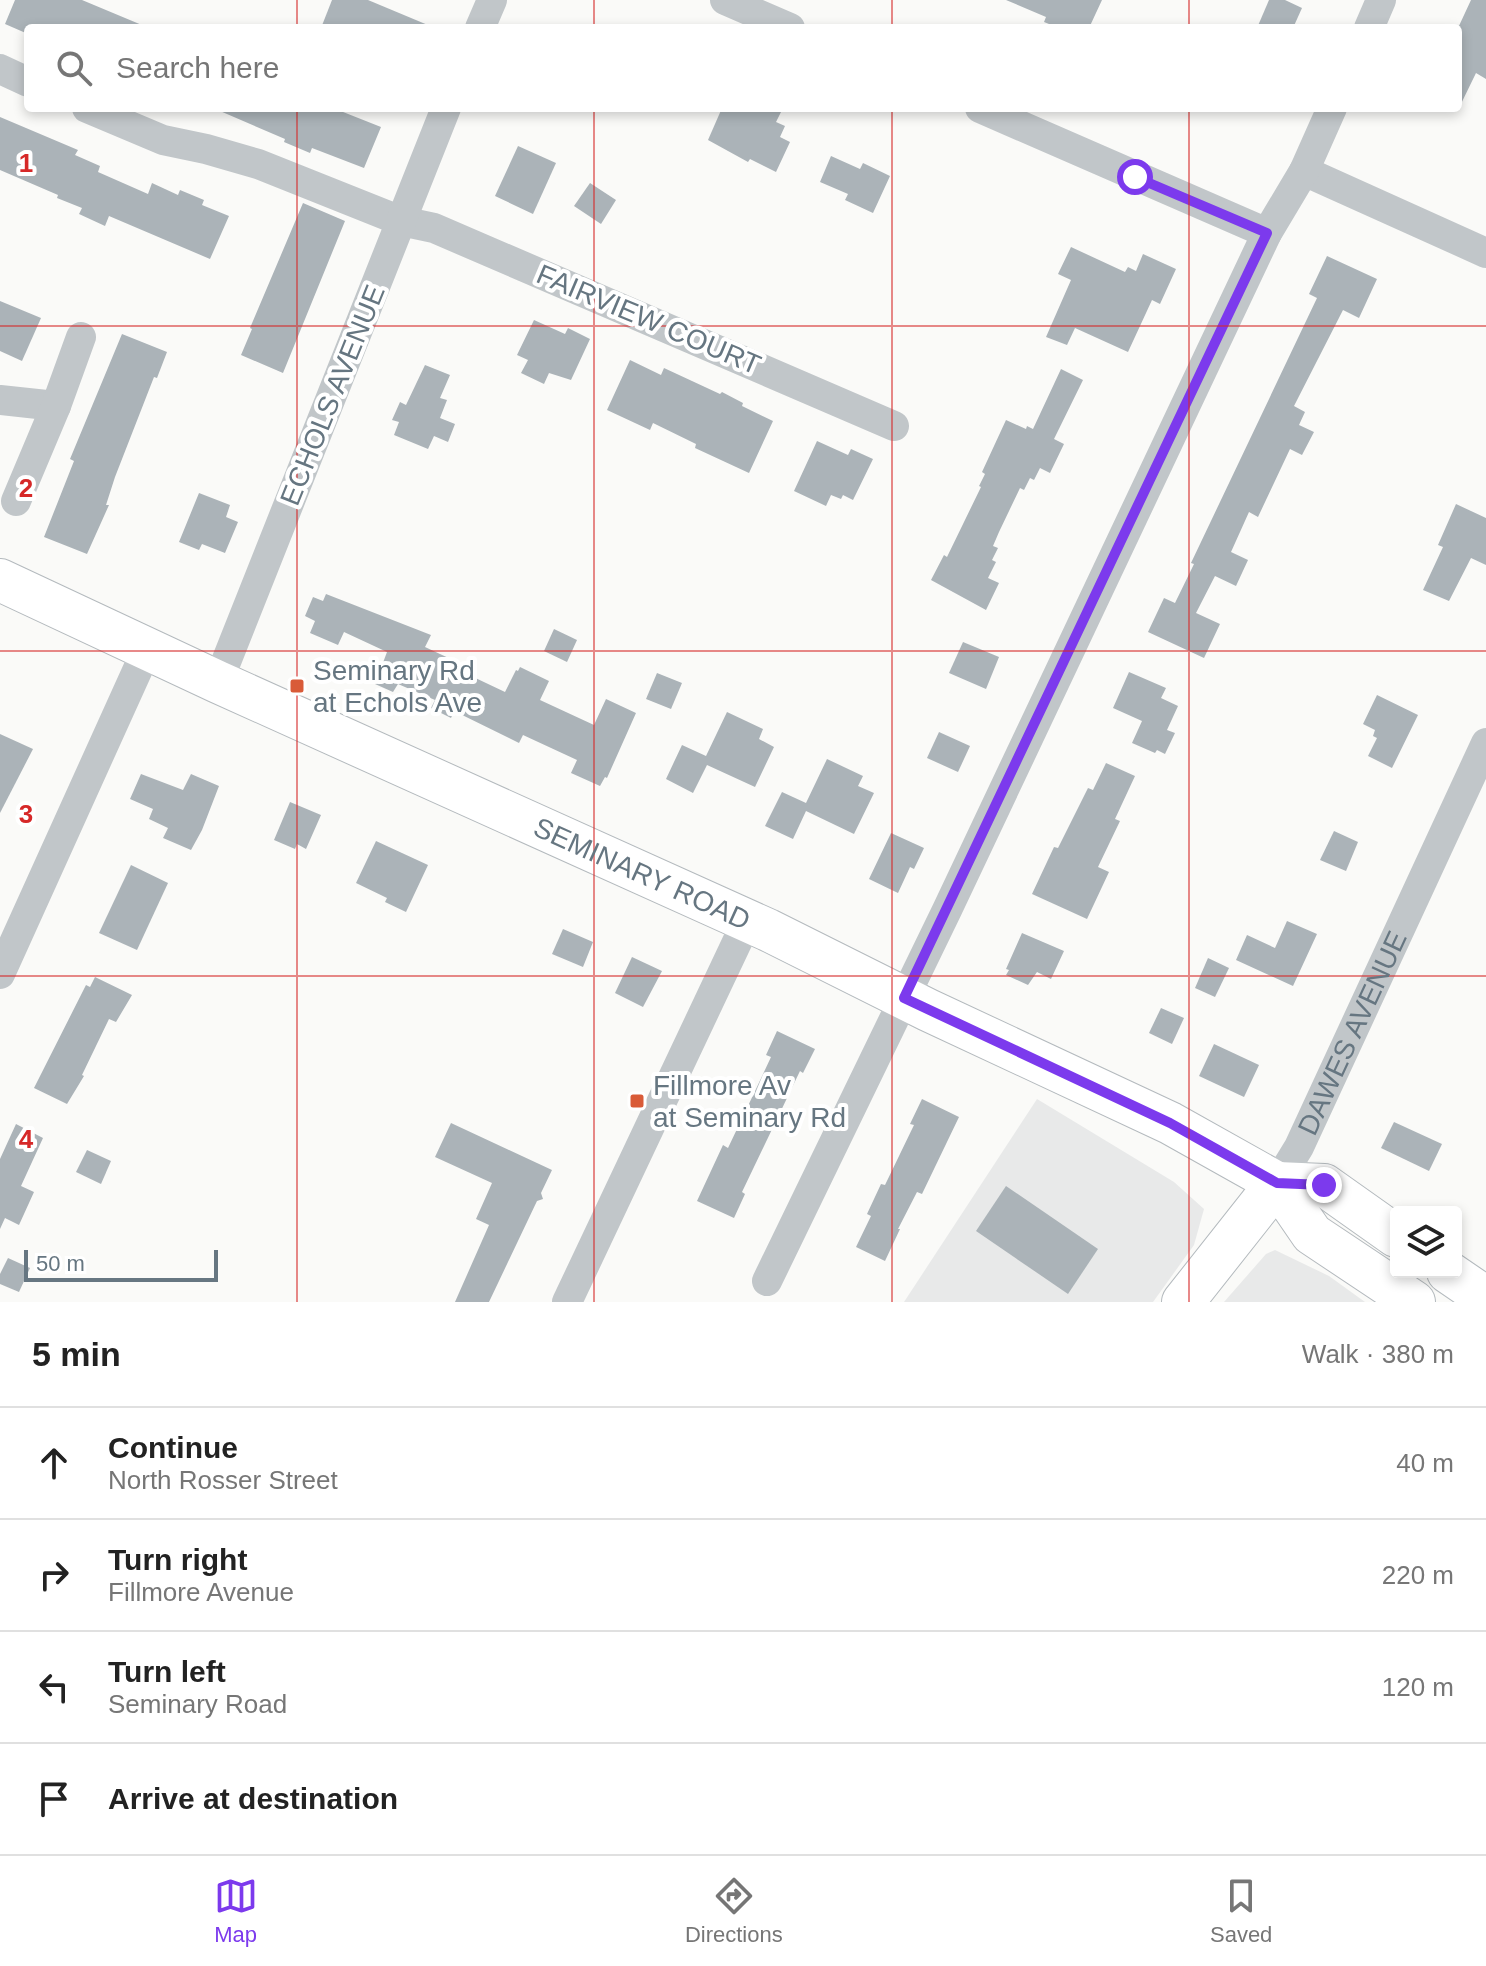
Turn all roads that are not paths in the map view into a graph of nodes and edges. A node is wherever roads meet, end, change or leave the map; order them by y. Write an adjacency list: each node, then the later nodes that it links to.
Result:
1 (492, 0): 4 (street)
2 (725, 0): 5 (street)
3 (1381, 0): 6 (street)
4 (482, 24)
5 (781, 24)
6 (1371, 24)
7 (0, 69): 8 (street)
8 (24, 80)
9 (96, 112): 14 (street, FAIRVIEW COURT)
10 (444, 112): 14 (street, ECHOLS AVENUE)
11 (989, 112): 15 (street)
12 (1330, 112): 13 (street)
13 (1304, 171): 15 (street); 16 (street)
14 (401, 221): 20 (street, FAIRVIEW COURT); 24 (street, ECHOLS AVENUE)
15 (1267, 233): 28 (street)
16 (1486, 253)
17 (81, 337): 19 (street)
18 (0, 400): 19 (street)
19 (56, 406): 21 (street)
20 (894, 426)
21 (16, 501)
22 (0, 580): 23 (main road, SEMINARY ROAD)
23 (147, 649): 24 (main road, SEMINARY ROAD); 27 (street)
24 (218, 682): 26 (main road, SEMINARY ROAD)
25 (1486, 743): 29 (street, DAWES AVENUE)
26 (747, 921): 28 (main road, SEMINARY ROAD); 34 (street)
27 (0, 974)
28 (904, 998): 29 (main road, SEMINARY ROAD); 32 (street)
29 (1277, 1183): 30 (main road, SEMINARY ROAD); 35 (main road, DAWES AVENUE); 36 (main road, SEMINARY ROAD)
30 (1390, 1232)
31 (1457, 1278): 33 (main road)
32 (767, 1281)
33 (1486, 1298)
34 (567, 1302)
35 (1183, 1302)
36 (1414, 1302)

